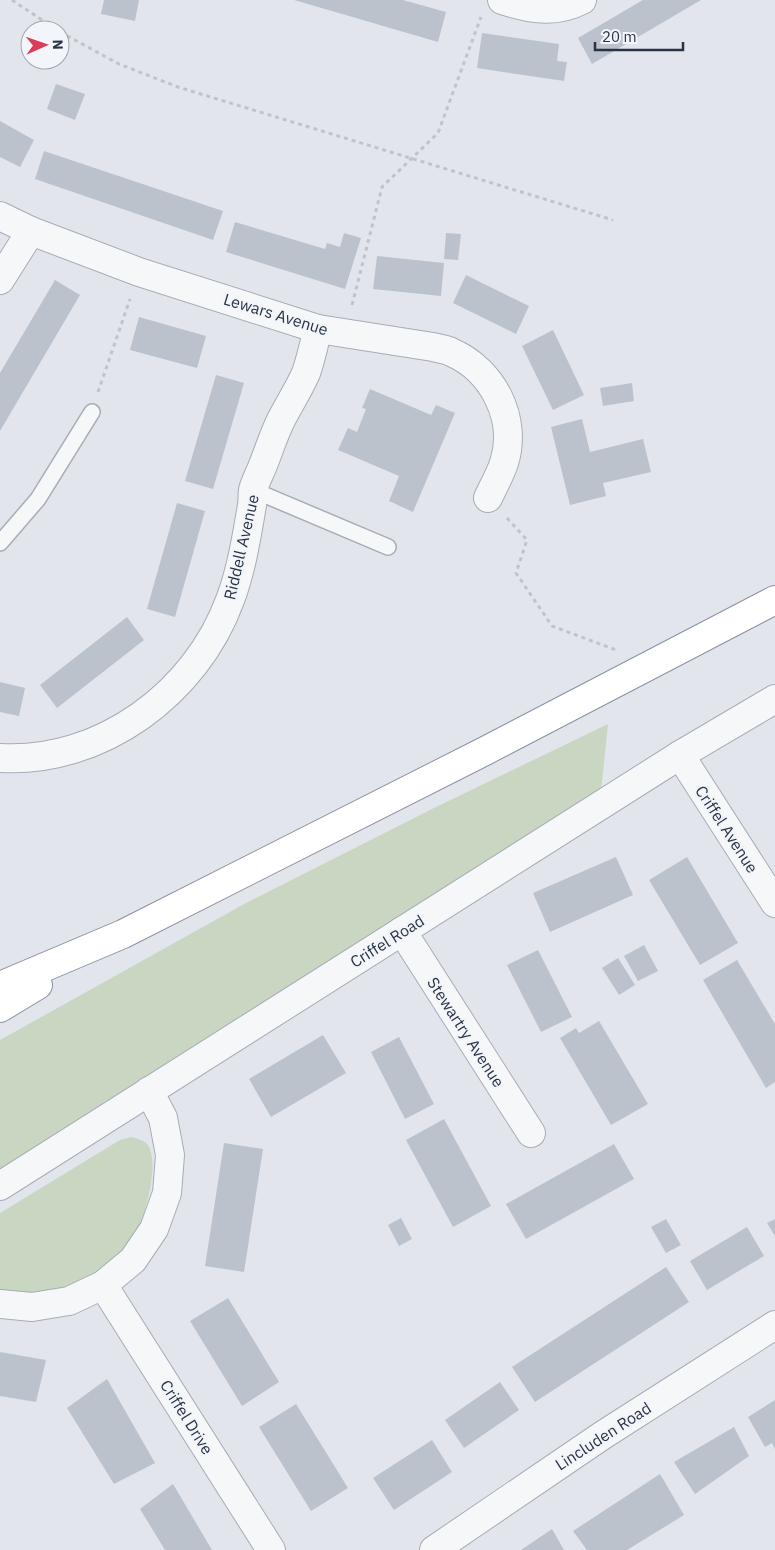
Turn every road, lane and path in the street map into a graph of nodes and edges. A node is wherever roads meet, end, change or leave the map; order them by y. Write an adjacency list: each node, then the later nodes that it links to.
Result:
1 (12, 0): 4 (path)
2 (582, 0): 3 (street)
3 (493, 4): 6 (path)
4 (42, 20)
5 (70, 37): 6 (path)
6 (411, 159): 8 (path); 13 (path)
7 (0, 216): 9 (street, Lewars Avenue)
8 (613, 220)
9 (31, 231): 10 (street, Lewars Avenue); 11 (street)
10 (139, 272): 12 (street, Lewars Avenue); 14 (path)
11 (0, 280)
12 (318, 329): 13 (street, Lewars Avenue); 15 (street, Riddell Avenue)
13 (344, 333): 16 (street, Lewars Avenue)
14 (92, 412): 17 (lane)
15 (253, 490): 18 (lane); 23 (street, Riddell Avenue)
16 (488, 498): 20 (path)
17 (0, 543)
18 (388, 547)
19 (775, 600): 20 (highway)
20 (652, 664): 26 (highway)
21 (775, 699): 22 (street, Criffel Road)
22 (680, 755): 24 (street, Criffel Avenue); 25 (street, Criffel Road)
23 (0, 758)
24 (775, 903)
25 (402, 932): 29 (street, Criffel Road); 30 (street, Stewartry Avenue)
26 (123, 934): 27 (highway); 28 (highway)
27 (0, 986)
28 (0, 1008)
29 (148, 1091): 31 (street, Criffel Road); 32 (street)
30 (531, 1133)
31 (0, 1186)
32 (103, 1285): 33 (street); 35 (street, Criffel Drive)
33 (0, 1304)
34 (775, 1325): 36 (street, Lincluden Road)
35 (271, 1550)
36 (434, 1550)

